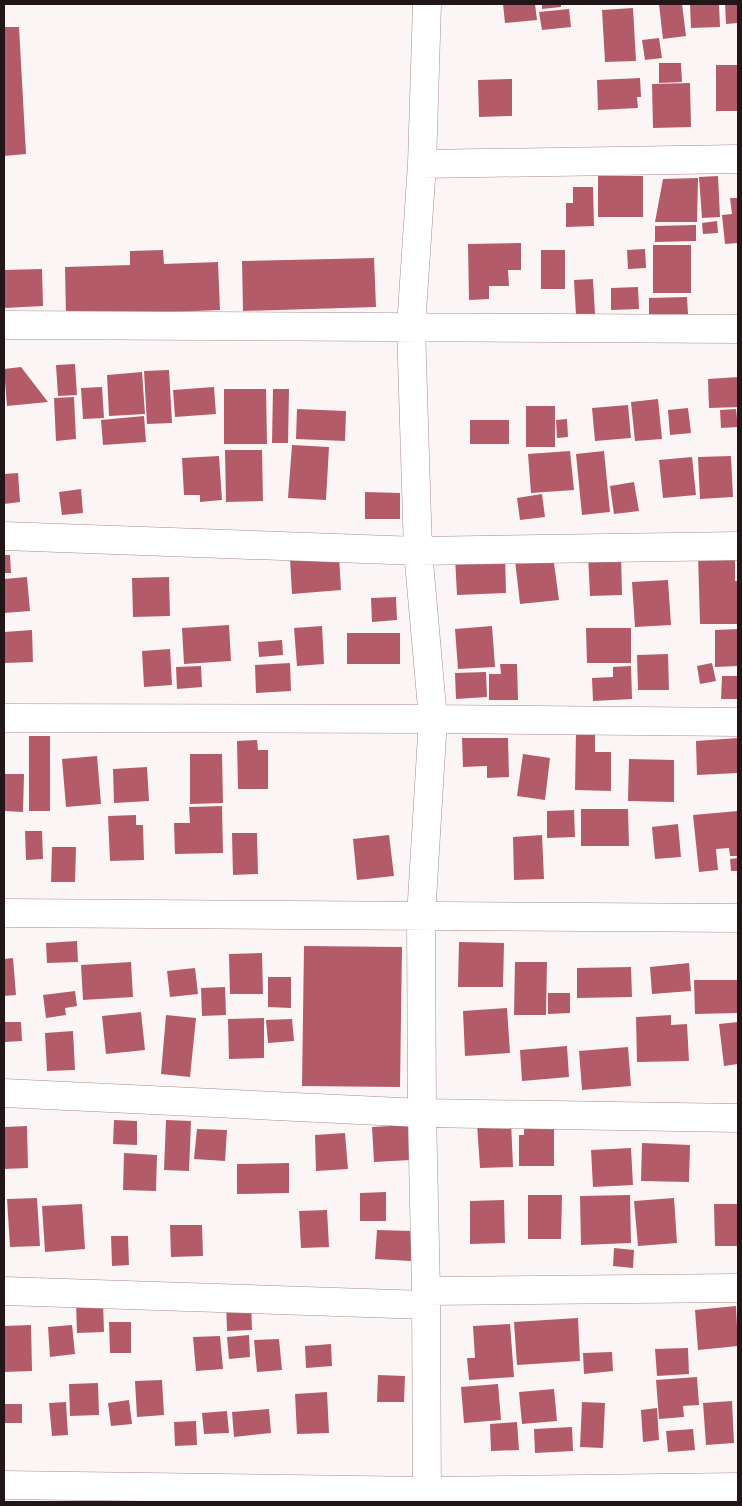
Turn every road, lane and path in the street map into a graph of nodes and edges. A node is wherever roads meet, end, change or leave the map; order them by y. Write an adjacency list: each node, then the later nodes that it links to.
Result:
1 (427, 4): 3 (street)
2 (738, 159): 3 (street)
3 (422, 164): 5 (street)
4 (4, 325): 5 (street)
5 (411, 327): 6 (street); 9 (street)
6 (738, 329)
7 (4, 536): 9 (street)
8 (738, 546): 9 (street)
9 (418, 551): 11 (street)
10 (4, 718): 11 (street)
11 (433, 719): 12 (street); 14 (street)
12 (738, 722)
13 (4, 913): 14 (street)
14 (421, 917): 15 (street); 17 (street)
15 (738, 918)
16 (4, 1093): 17 (street)
17 (422, 1113): 18 (street); 21 (street)
18 (738, 1118)
19 (738, 1288): 21 (street)
20 (4, 1291): 21 (street)
21 (426, 1298): 24 (street)
22 (4, 1485): 24 (street)
23 (738, 1487): 24 (street)
24 (427, 1497)

